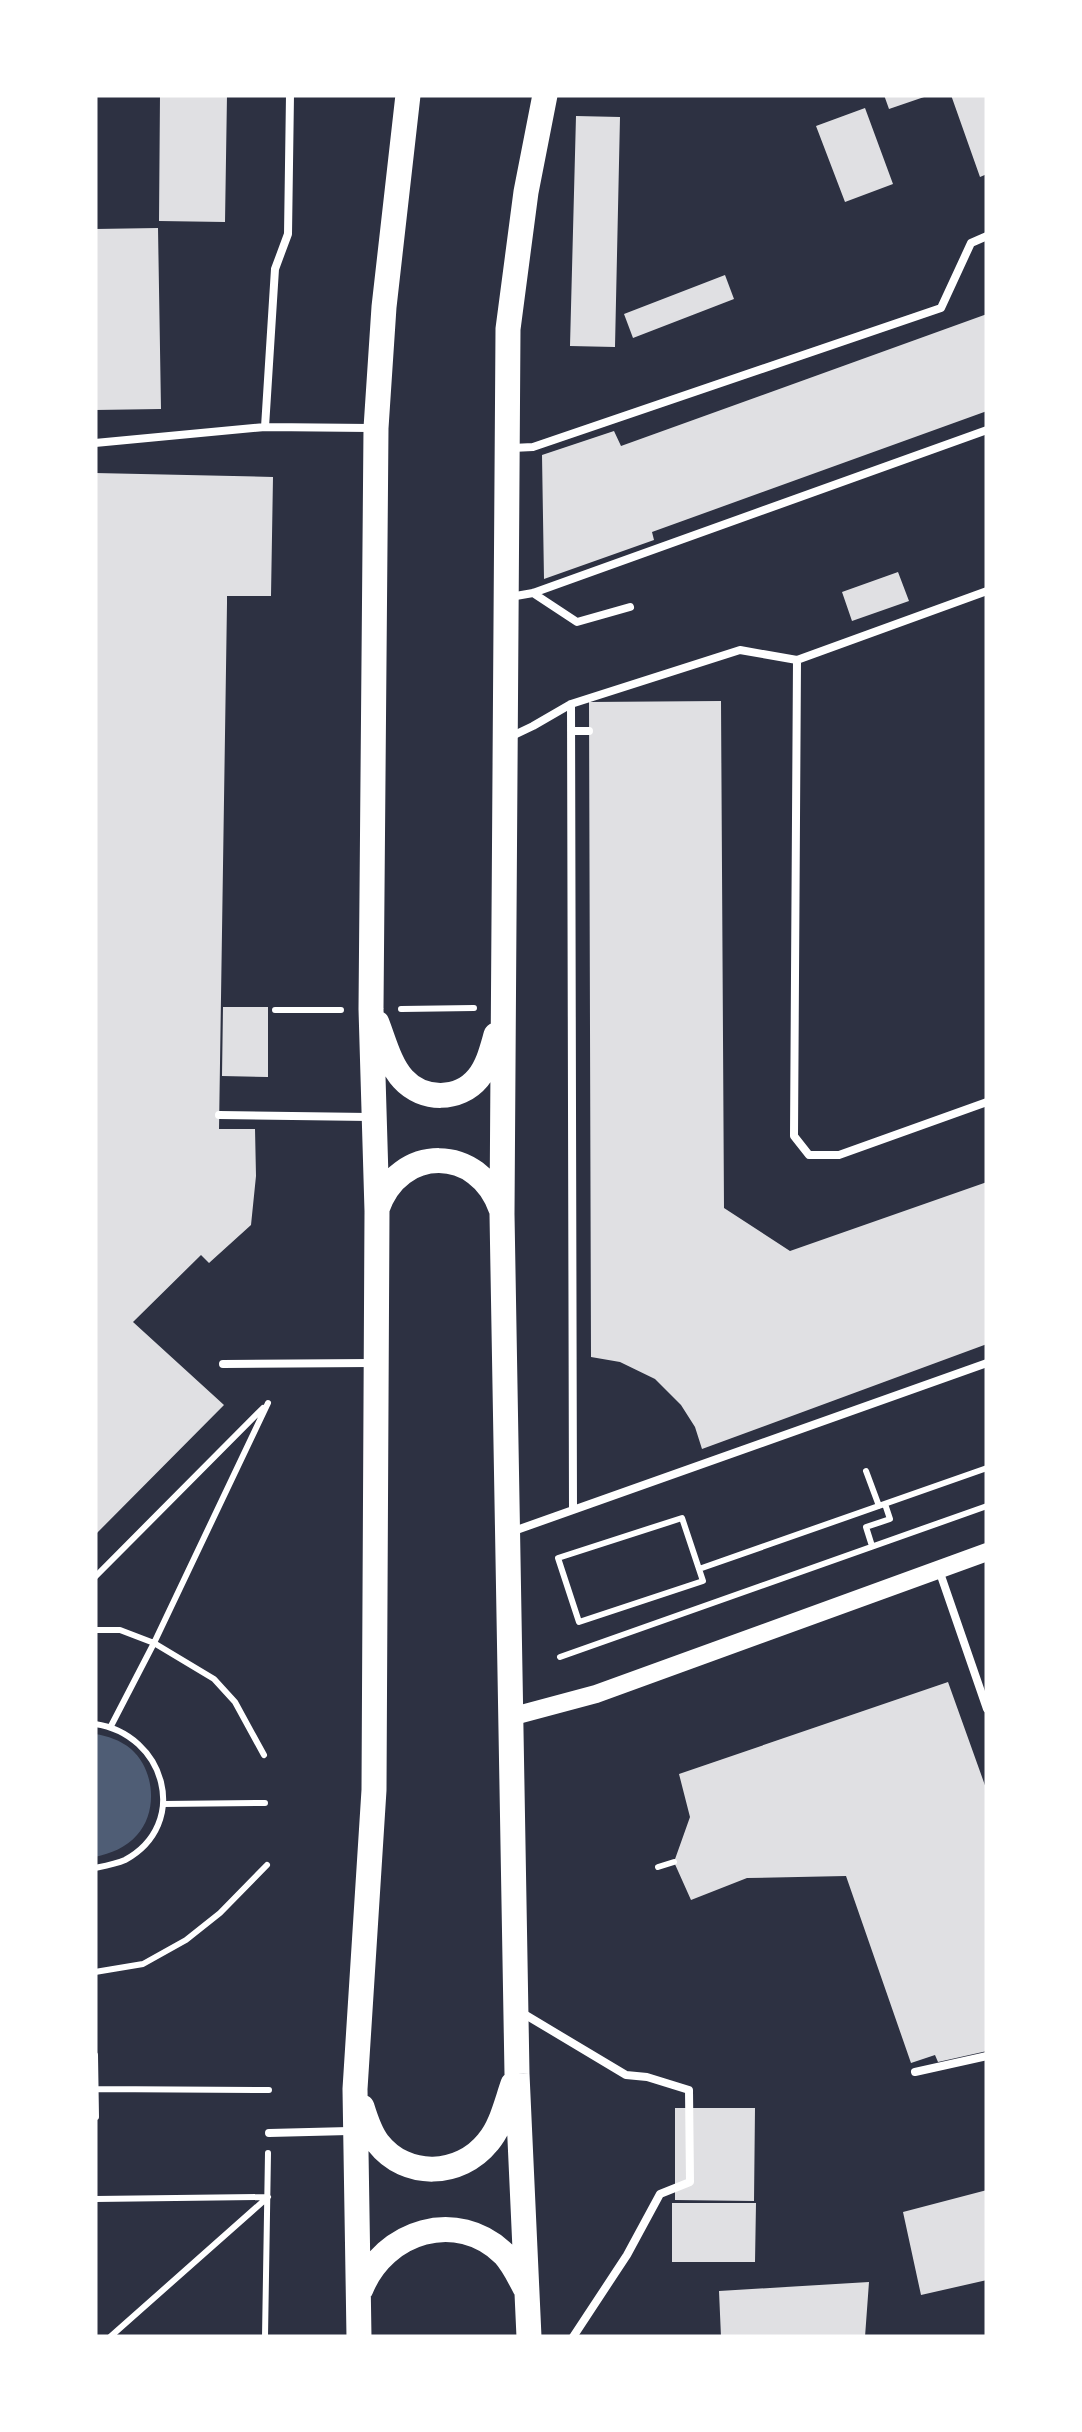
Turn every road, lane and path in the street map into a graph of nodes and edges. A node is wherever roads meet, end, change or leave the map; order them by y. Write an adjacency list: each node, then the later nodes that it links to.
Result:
1 (290, 95): 5 (lane)
2 (408, 95): 6 (main road)
3 (545, 95): 9 (main road)
4 (987, 236): 9 (lane)
5 (265, 427): 6 (lane); 8 (lane)
6 (376, 428): 21 (main road)
7 (987, 430): 11 (lane)
8 (95, 444)
9 (508, 448): 12 (main road)
10 (987, 592): 14 (lane)
11 (533, 593): 12 (lane); 13 (lane)
12 (507, 597): 18 (main road)
13 (630, 607)
14 (797, 660): 15 (lane); 25 (lane)
15 (571, 704): 16 (lane); 18 (lane)
16 (572, 731): 17 (lane); 37 (lane)
17 (589, 731)
18 (506, 739): 20 (main road)
19 (477, 1008): 22 (path)
20 (504, 1008): 21 (main road); 29 (main road)
21 (371, 1009): 27 (main road)
22 (400, 1009)
23 (274, 1010): 24 (path)
24 (341, 1010)
25 (987, 1102)
26 (219, 1116): 27 (lane)
27 (374, 1117): 28 (main road)
28 (376, 1211): 29 (main road); 30 (main road)
29 (502, 1214): 38 (main road)
30 (376, 1363): 32 (lane); 65 (main road)
31 (987, 1363): 37 (lane)
32 (223, 1364)
33 (987, 1468): 35 (path)
34 (866, 1472): 35 (path)
35 (882, 1505): 39 (path); 41 (path)
36 (987, 1506): 39 (path)
37 (573, 1509): 38 (lane)
38 (507, 1534): 48 (main road)
39 (872, 1546): 46 (path)
40 (987, 1552): 42 (street)
41 (699, 1569): 41 (path)
42 (939, 1570): 47 (lane); 48 (street)
43 (95, 1577): 45 (path)
44 (95, 1630): 45 (path)
45 (154, 1643): 50 (path); 51 (path)
46 (560, 1657)
47 (987, 1709)
48 (510, 1717): 59 (main road)
49 (95, 1724): 50 (path)
50 (112, 1726): 52 (path)
51 (264, 1755)
52 (163, 1804): 53 (path); 57 (path)
53 (265, 1804)
54 (674, 1862): 56 (path)
55 (267, 1865): 58 (path)
56 (658, 1867)
57 (95, 1868)
58 (95, 1972)
59 (516, 2010): 63 (main road); 79 (lane)
60 (95, 2055): 64 (path)
61 (987, 2056): 62 (lane)
62 (915, 2072)
63 (516, 2074): 65 (main road); 73 (main road)
64 (95, 2089): 66 (path); 67 (path)
65 (355, 2089): 68 (main road)
66 (269, 2090)
67 (96, 2117)
68 (356, 2131): 69 (lane); 74 (main road)
69 (268, 2133)
70 (268, 2148): 71 (path)
71 (268, 2197): 72 (path); 75 (path); 76 (path)
72 (95, 2198)
73 (527, 2292): 74 (main road); 78 (main road)
74 (358, 2296): 77 (main road)
75 (110, 2337)
76 (265, 2337)
77 (359, 2337)
78 (529, 2337)
79 (572, 2337)

